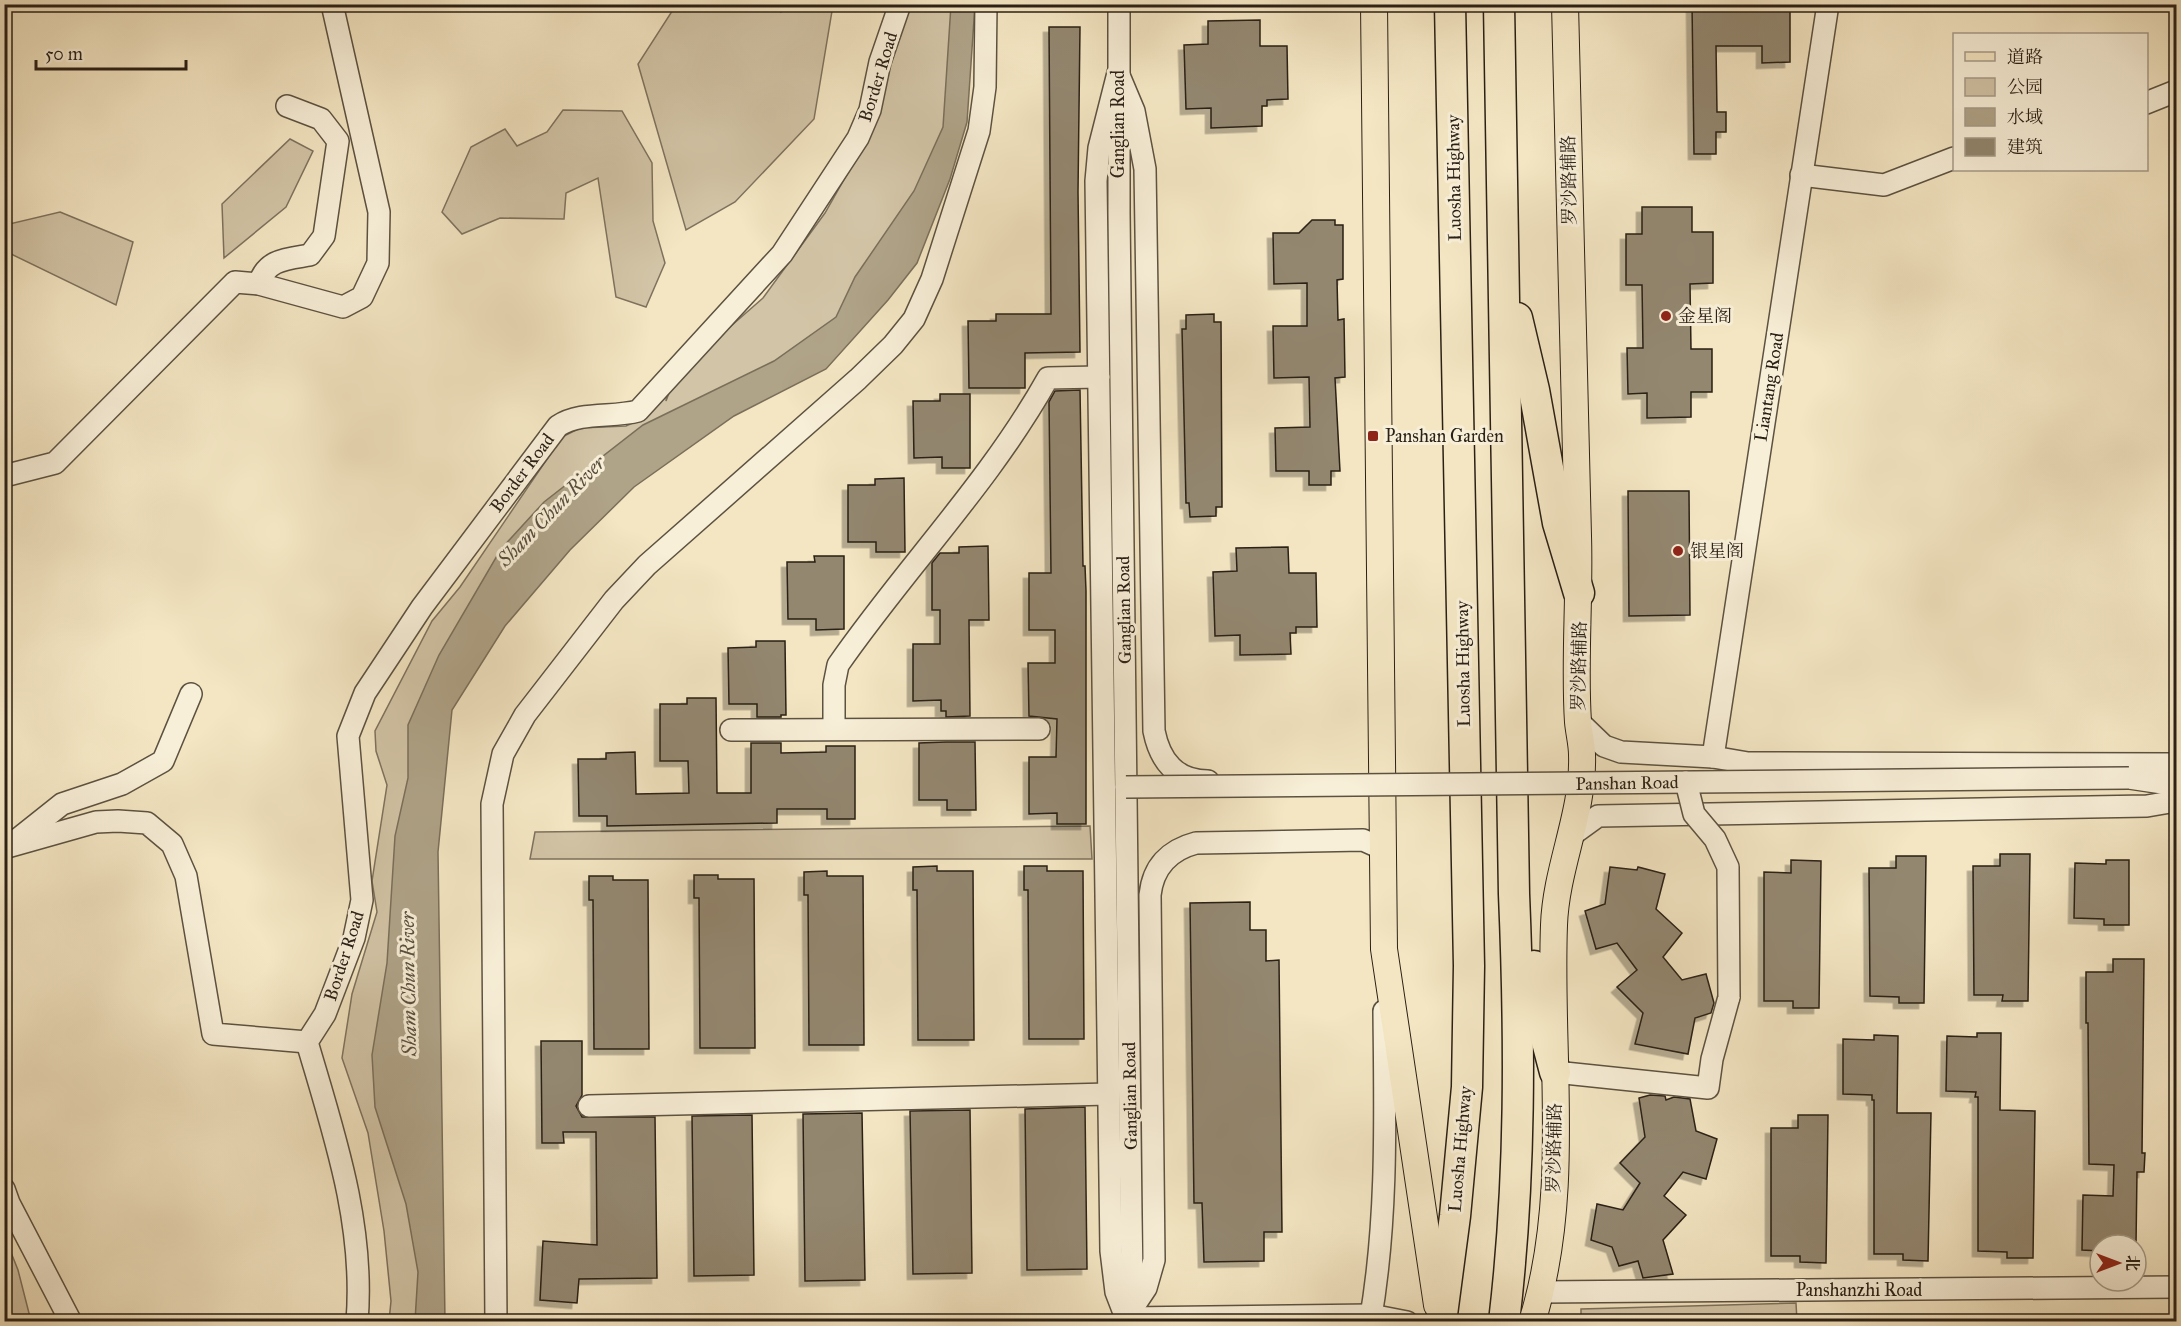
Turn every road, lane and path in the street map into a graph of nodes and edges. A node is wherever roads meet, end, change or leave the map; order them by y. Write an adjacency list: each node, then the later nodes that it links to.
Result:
1 (332, 4): 17 (street)
2 (900, 4): 40 (street, Border Road)
3 (986, 4): 51 (street)
4 (1119, 4): 10 (street, Ganglian Road)
5 (1374, 4): 28 (main road)
6 (1450, 4): 53 (highway, Luosha Highway)
7 (1499, 4): 16 (highway)
8 (1564, 4): 20 (main road, 罗沙路辅路)
9 (1826, 9): 15 (street, Liantang Road)
10 (1118, 73): 18 (street); 28 (street); 33 (street, Ganglian Road)
11 (2176, 91): 12 (street)
12 (2148, 102)
13 (287, 106): 17 (street)
14 (1953, 158): 15 (street)
15 (1801, 175): 26 (street, Liantang Road)
16 (1504, 272): 20 (highway); 38 (highway)
17 (259, 284): 19 (street)
18 (1099, 377): 23 (street); 42 (street)
19 (4, 476)
20 (1580, 593): 22 (main road, 罗沙路辅路)
21 (191, 694): 36 (street)
22 (1578, 721): 26 (street, Panshan Road); 35 (main road, 罗沙路辅路)
23 (834, 729): 24 (street); 25 (street)
24 (1039, 729)
25 (731, 730)
26 (1713, 757): 27 (street, Panshan Road)
27 (2176, 764)
28 (1382, 765): 37 (main road)
29 (2176, 776): 30 (street, Panshan Road)
30 (2129, 778): 31 (street, Panshan Road, bridge); 32 (street, Panshan Road)
31 (1686, 782): 33 (street, Panshan Road, bridge); 41 (street, bridge)
32 (2176, 785)
33 (1126, 787): 48 (street, Ganglian Road)
34 (2176, 801): 35 (street, Panshan Road)
35 (1569, 837): 41 (main road, 罗沙路辅路)
36 (7, 847): 40 (street)
37 (1383, 849): 39 (main road); 48 (street)
38 (1514, 894): 41 (highway); 54 (highway)
39 (1384, 949): 47 (street); 53 (main road)
40 (307, 1042): 50 (street)
41 (1555, 1072): 46 (main road, 罗沙路辅路)
42 (1108, 1094): 43 (street); 48 (street)
43 (589, 1106)
44 (4, 1189): 49 (street)
45 (2176, 1287): 46 (street, Panshanzhi Road)
46 (1542, 1292): 55 (main road, 罗沙路辅路)
47 (1371, 1318): 48 (street); 52 (street)
48 (1126, 1320)
49 (71, 1322)
50 (357, 1322)
51 (496, 1322)
52 (1407, 1322)
53 (1440, 1322)
54 (1504, 1322)
55 (1532, 1322)

